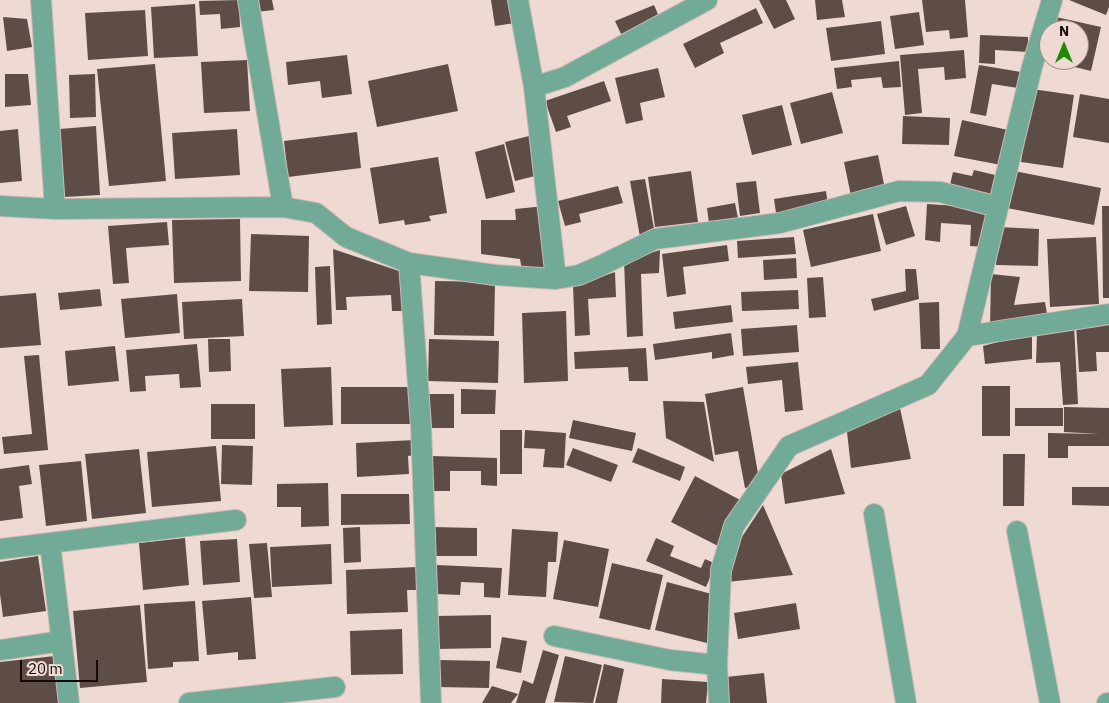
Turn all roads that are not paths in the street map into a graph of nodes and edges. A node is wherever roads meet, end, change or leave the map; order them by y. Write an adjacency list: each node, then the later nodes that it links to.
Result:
1 (41, 0): 10 (street)
2 (248, 0): 8 (street)
3 (518, 0): 6 (street)
4 (707, 0): 6 (street)
5 (1052, 0): 9 (street)
6 (534, 87): 12 (street)
7 (0, 206): 10 (street)
8 (283, 206): 10 (street); 11 (street)
9 (998, 207): 12 (street); 14 (street)
10 (55, 209)
11 (409, 263): 12 (street); 27 (street)
12 (556, 279)
13 (1109, 314): 14 (street)
14 (967, 336): 23 (street)
15 (874, 514): 29 (street)
16 (236, 520): 18 (street)
17 (1017, 531): 30 (street)
18 (50, 543): 19 (street); 21 (street)
19 (0, 550)
20 (554, 636): 23 (street)
21 (62, 641): 22 (street); 25 (street)
22 (0, 650)
23 (717, 666): 28 (street)
24 (335, 687): 26 (street)
25 (70, 703)
26 (189, 703)
27 (431, 703)
28 (719, 703)
29 (906, 703)
30 (1050, 703)

